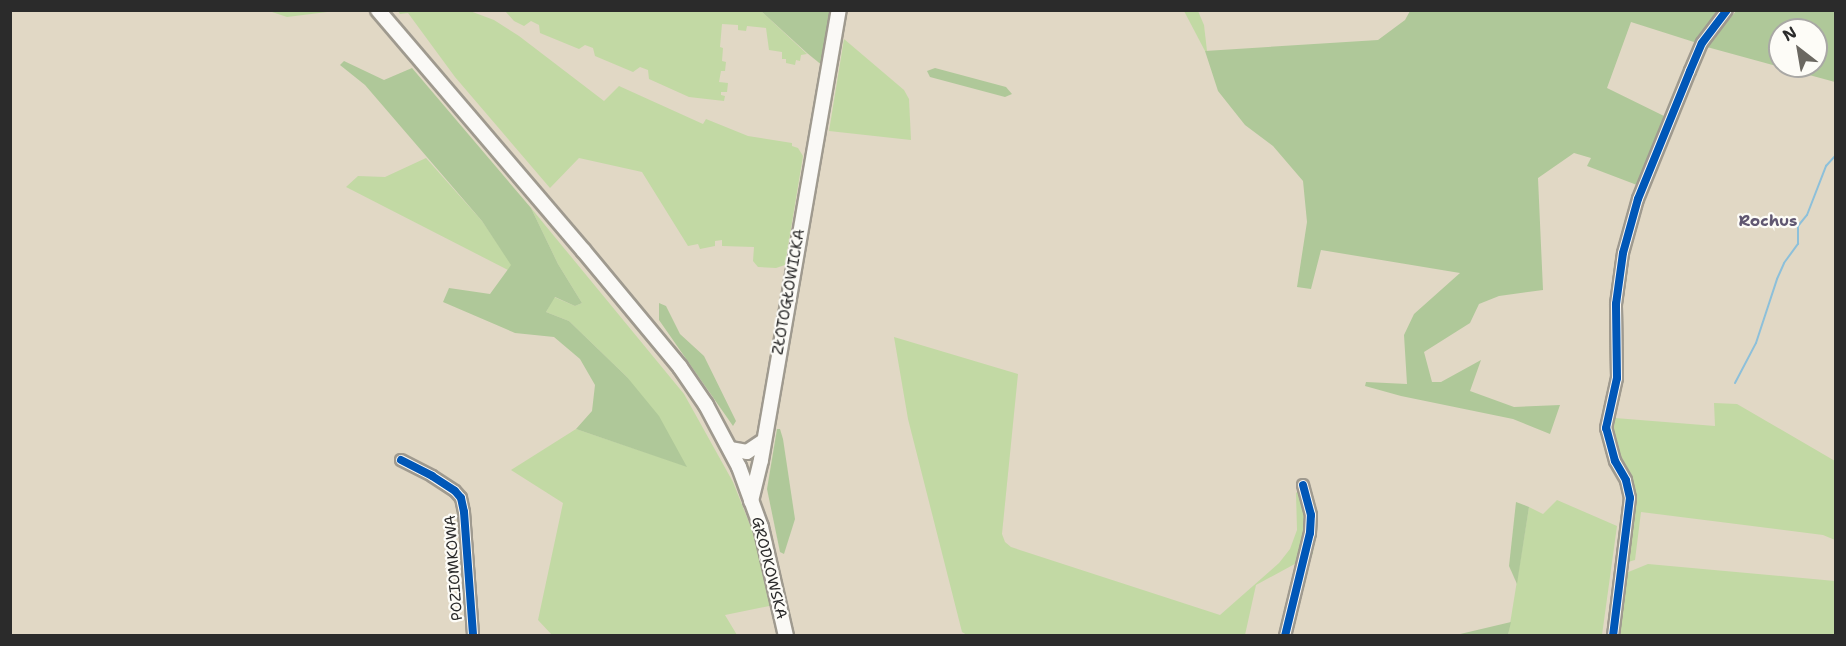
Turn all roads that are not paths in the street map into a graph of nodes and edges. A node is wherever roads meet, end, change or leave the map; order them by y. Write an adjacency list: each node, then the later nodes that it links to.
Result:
1 (378, 10): 5 (main road)
2 (384, 10): 5 (main road)
3 (839, 10): 6 (main road, ZŁOTOGŁOWICKA)
4 (1727, 10): 16 (street)
5 (395, 28): 7 (main road, GRODKOWSKA)
6 (762, 442): 7 (main road); 9 (main road, ZŁOTOGŁOWICKA); 10 (main road)
7 (730, 449): 10 (main road, GRODKOWSKA)
8 (401, 460): 13 (street, POZIOMKOWA)
9 (761, 460): 10 (main road); 12 (main road, ZŁOTOGŁOWICKA)
10 (739, 467): 12 (main road, GRODKOWSKA)
11 (1303, 485): 15 (street)
12 (752, 501): 14 (main road, GRODKOWSKA)
13 (472, 636)
14 (786, 636)
15 (1285, 636)
16 (1613, 636)

